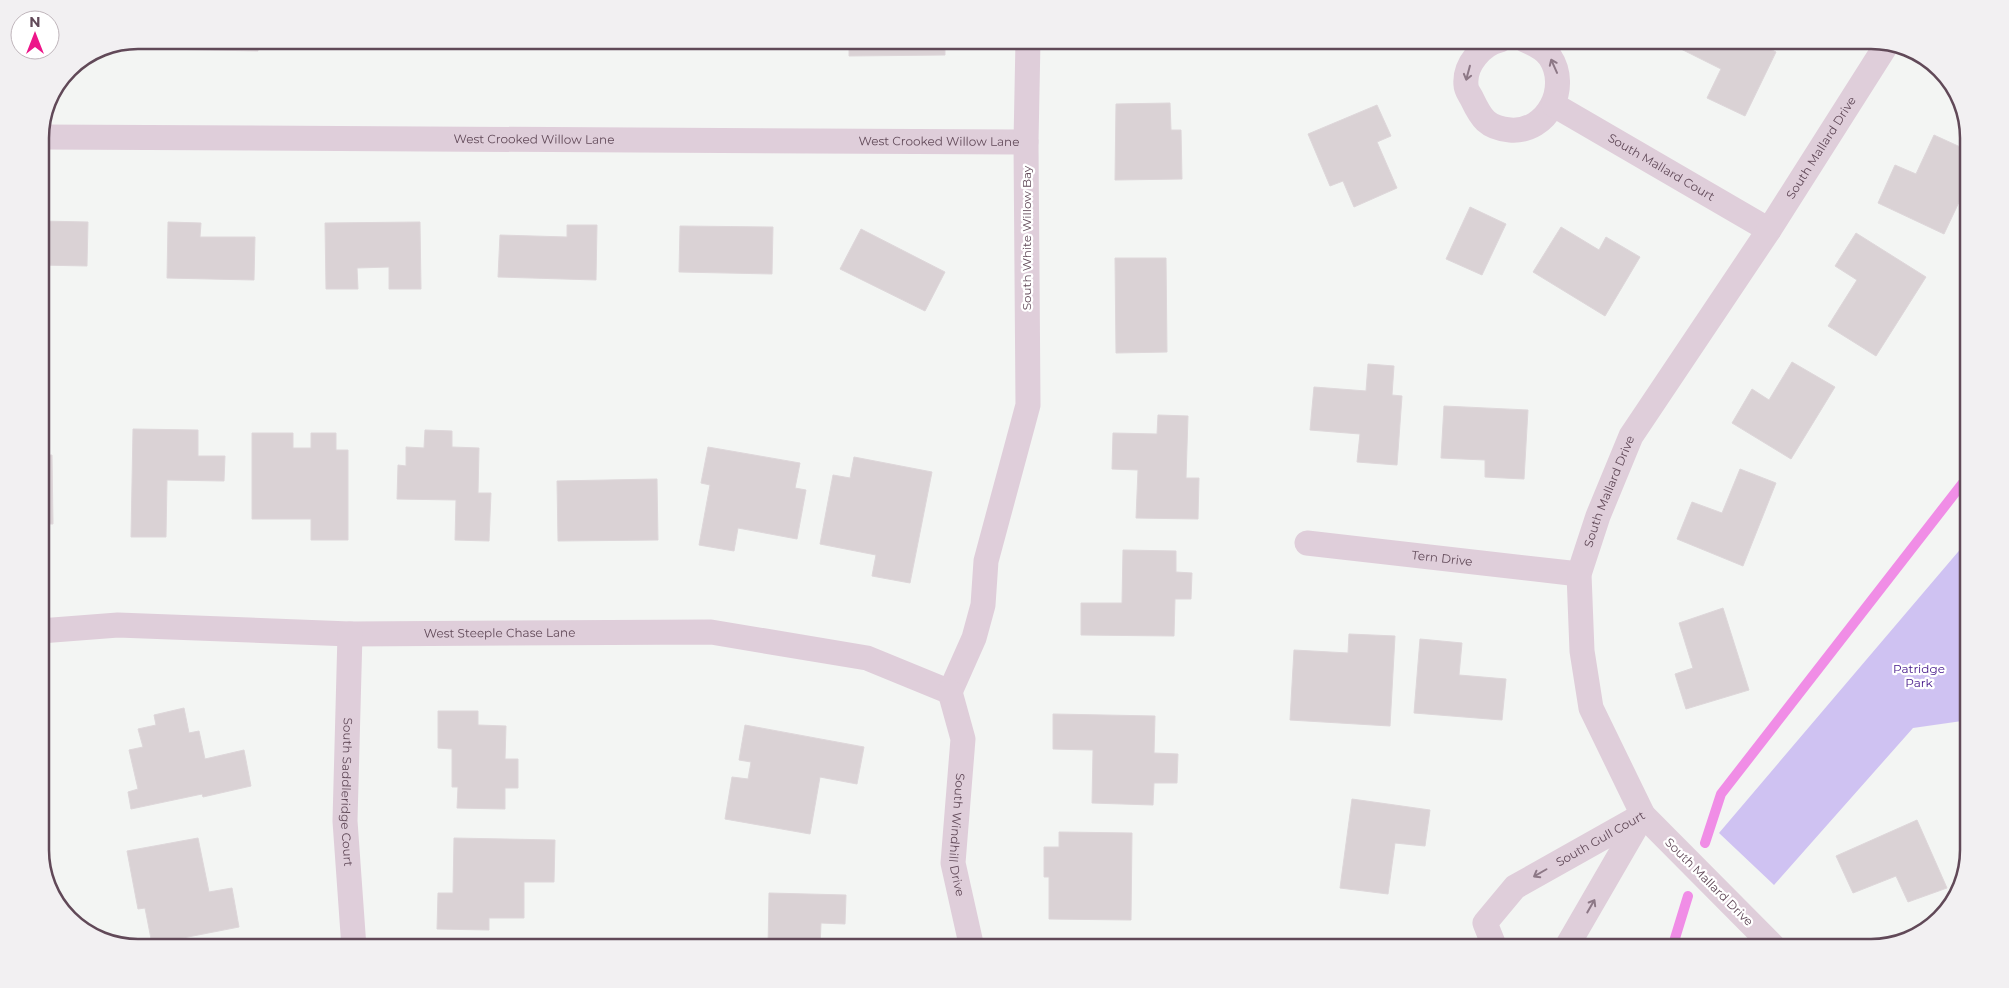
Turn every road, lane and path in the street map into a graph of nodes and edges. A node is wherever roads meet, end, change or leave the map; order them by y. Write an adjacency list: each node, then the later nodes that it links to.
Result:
1 (1028, 49): 7 (street, South White Willow Bay)
2 (1483, 49): 5 (street, one-way to 5)
3 (1542, 49): 5 (street, one-way to 3)
4 (1883, 50): 8 (street, South Mallard Drive)
5 (1554, 105): 8 (street, South Mallard Court)
6 (49, 137): 7 (street, West Crooked Willow Lane)
7 (1026, 142): 13 (street, South White Willow Bay)
8 (1768, 230): 10 (street, South Mallard Drive)
9 (1307, 543): 10 (street, Tern Drive)
10 (1579, 574): 14 (street, South Mallard Drive)
11 (49, 630): 12 (street, West Steeple Chase Lane)
12 (350, 634): 13 (street, West Steeple Chase Lane); 15 (street, South Saddleridge Court)
13 (950, 692): 16 (street, South Windhill Drive)
14 (1643, 814): 17 (street, South Gull Court, one-way to 17); 18 (street, South Gull Court, one-way to 14); 19 (street, South Mallard Drive)
15 (353, 939)
16 (970, 939)
17 (1491, 939)
18 (1571, 939)
19 (1766, 939)

